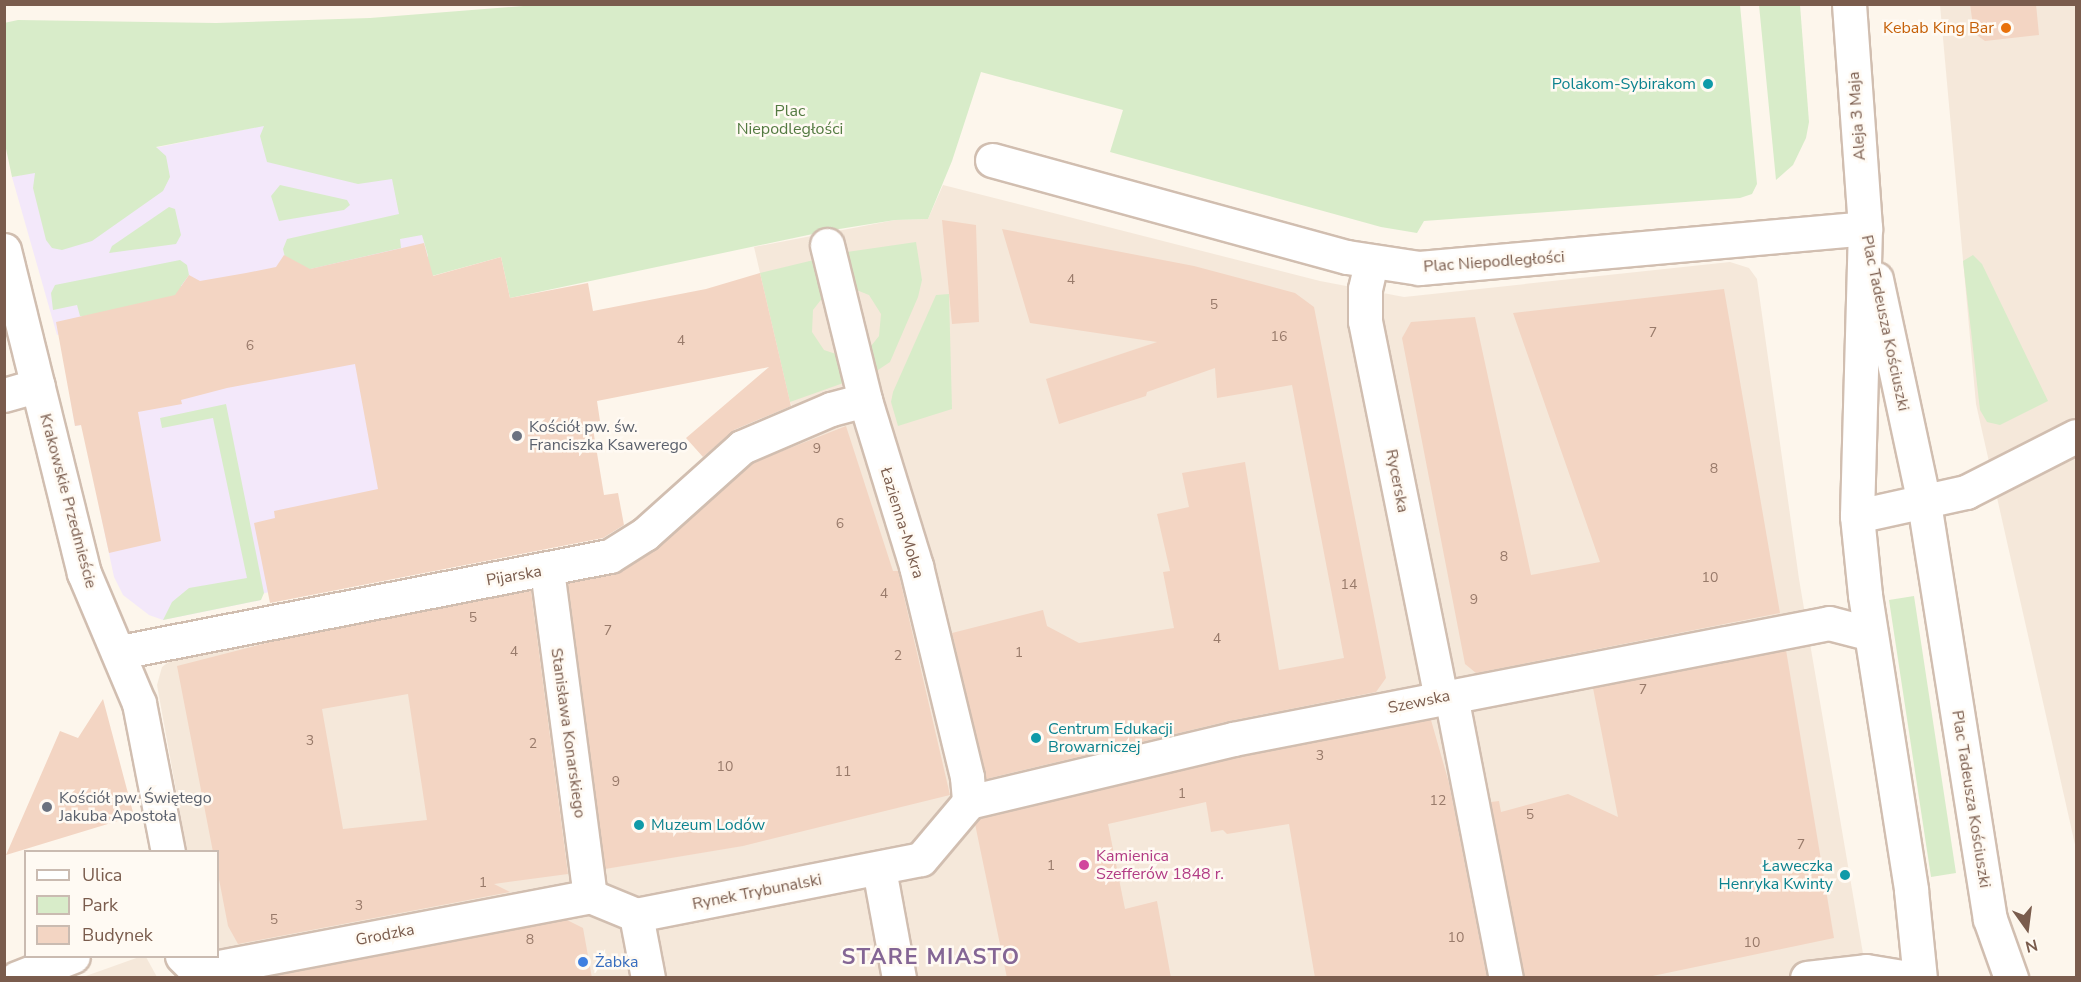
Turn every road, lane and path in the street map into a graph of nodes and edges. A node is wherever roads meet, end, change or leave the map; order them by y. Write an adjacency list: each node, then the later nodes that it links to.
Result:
1 (1849, 4): 3 (street, Aleja 3 Maja)
2 (992, 160): 6 (street, Plac Niepodległości)
3 (1865, 228): 6 (street, Plac Niepodległości); 11 (street, Plac Tadeusza Kościuszki); 12 (street, Plac Tadeusza Kościuszki)
4 (827, 245): 9 (street, Łazienna-Mokra)
5 (4, 250): 7 (street, Krakowskie Przedmieście)
6 (1371, 263): 16 (street, Rycerska)
7 (38, 385): 8 (street); 15 (street, Krakowskie Przedmieście)
8 (4, 395)
9 (865, 400): 13 (street, Pijarska); 17 (street, Łazienna-Mokra)
10 (2076, 436): 11 (street)
11 (1924, 504): 12 (street); 33 (street, Plac Tadeusza Kościuszki)
12 (1857, 516): 14 (street, Plac Tadeusza Kościuszki)
13 (547, 570): 15 (street, Pijarska); 20 (street, Stanisława Konarskiego)
14 (1871, 634): 16 (street, Szewska); 32 (street, Plac Tadeusza Kościuszki)
15 (120, 652): 18 (street, Krakowskie Przedmieście)
16 (1446, 697): 17 (street, Szewska); 29 (street, Rycerska)
17 (969, 802): 19 (street, Rynek Trybunalski)
18 (168, 850)
19 (879, 869): 21 (street, Rynek Trybunalski); 28 (street)
20 (590, 896): 21 (street); 24 (street, Grodzka)
21 (636, 915): 27 (street)
22 (70, 958): 25 (street)
23 (168, 958): 26 (street)
24 (183, 958)
25 (17, 978)
26 (171, 978)
27 (648, 978)
28 (899, 978)
29 (1506, 978)
30 (1807, 978): 31 (street)
31 (1908, 978)
32 (1920, 978)
33 (2011, 978)

